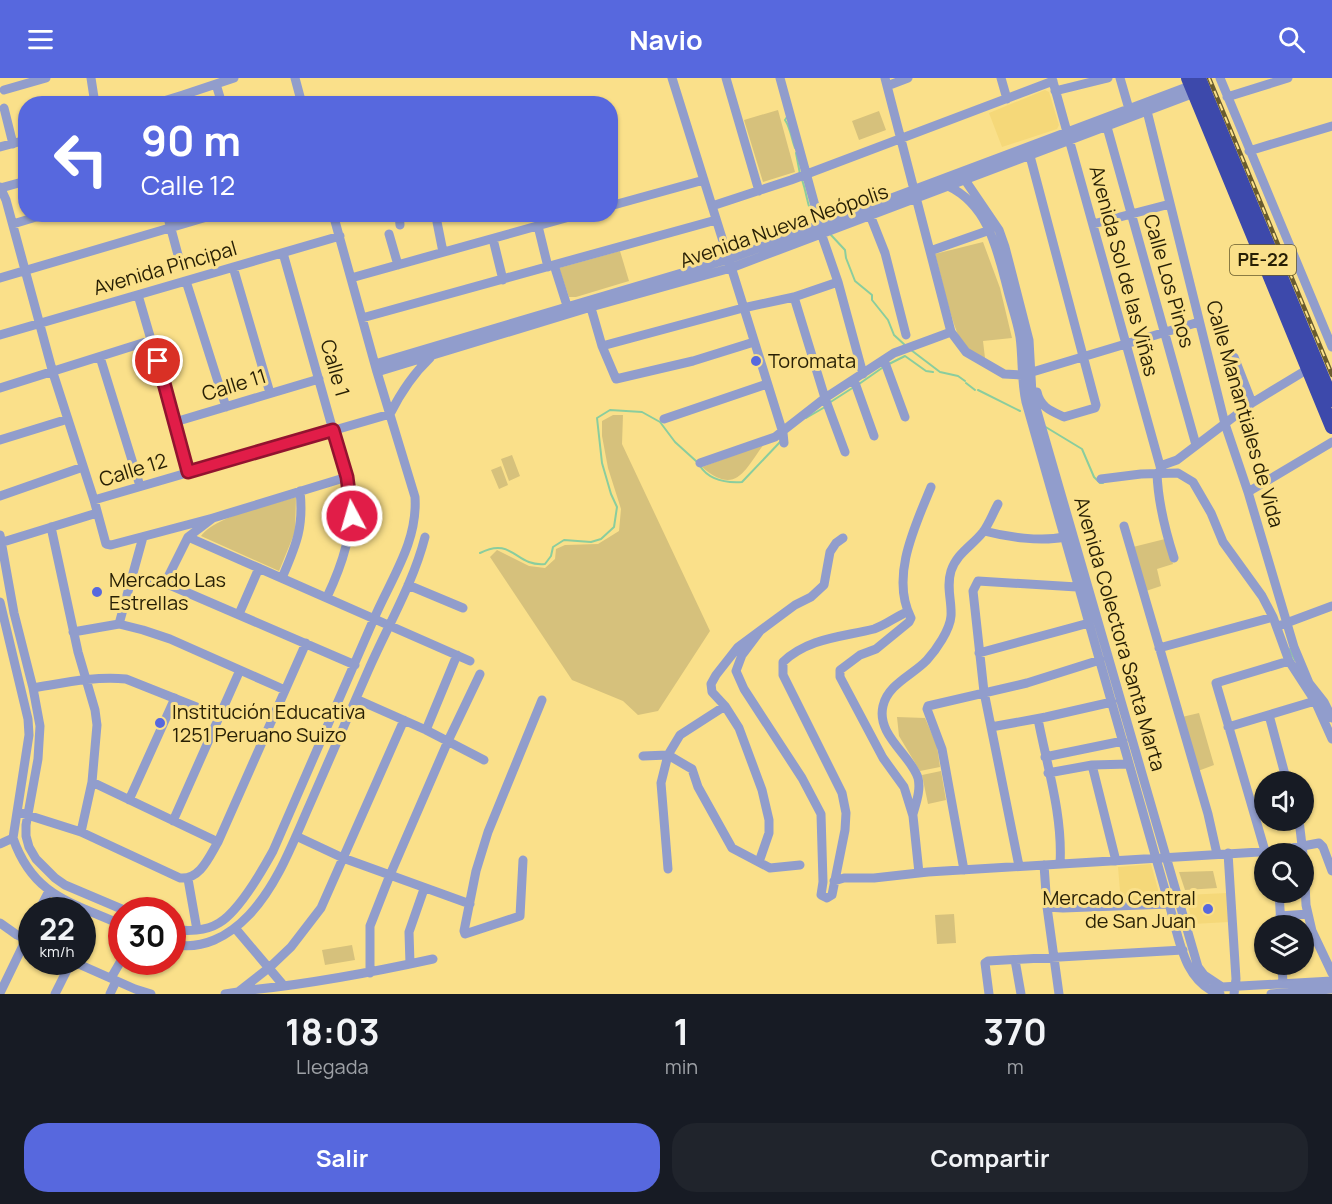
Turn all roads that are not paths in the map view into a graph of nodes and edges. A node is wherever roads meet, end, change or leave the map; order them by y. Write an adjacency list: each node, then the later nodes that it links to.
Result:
1 (46, 78): 18 (street)
2 (91, 78): 20 (street)
3 (234, 78): 16 (street)
4 (295, 78): 23 (street)
5 (672, 78): 39 (street)
6 (726, 78): 44 (street)
7 (780, 78): 38 (street)
8 (908, 78): 15 (street)
9 (1001, 78): 25 (street)
10 (1108, 78): 19 (street)
11 (1120, 78): 27 (street)
12 (1220, 78): 24 (street)
13 (1288, 78): 24 (street)
14 (1052, 80): 19 (street, Avenida Sol de las Viñas); 25 (street)
15 (886, 82): 32 (street)
16 (216, 84): 21 (street); 22 (street)
17 (1196, 84): 27 (street, Avenida Nueva Neópolis); 28 (street, Avenida Nueva Neópolis); 107 (highway, PE-22); 116 (highway, PE-22)
18 (2, 89): 26 (street)
19 (1055, 92): 31 (street, Avenida Sol de las Viñas)
20 (94, 96)
21 (191, 96)
22 (220, 96)
23 (298, 96)
24 (1227, 97): 36 (street)
25 (1007, 99): 32 (street)
26 (2, 108): 34 (street)
27 (1130, 109): 31 (street, Avenida Nueva Neópolis)
28 (1147, 111): 30 (street, Avenida Nueva Neópolis); 47 (street, Calle Manantiales de Vida)
29 (1332, 126): 36 (street)
30 (1107, 127): 31 (street, Avenida Nueva Neópolis); 50 (street, Calle Los Pinos)
31 (1068, 137): 37 (street, Avenida Nueva Neópolis); 45 (street, Avenida Nueva Neópolis); 60 (street, Avenida Sol de las Viñas)
32 (901, 139): 38 (street); 45 (street)
33 (18, 142): 34 (street)
34 (13, 144): 35 (street)
35 (0, 147)
36 (1249, 151): 100 (street)
37 (1030, 156): 40 (street, Avenida Nueva Neópolis); 103 (street)
38 (806, 175): 44 (street); 64 (street)
39 (704, 180): 46 (street); 48 (street)
40 (965, 180): 42 (street, Avenida Nueva Neópolis); 109 (street, Avenida Colectora Santa Marta)
41 (18, 183): 43 (street)
42 (948, 186): 45 (street, Avenida Nueva Neópolis); 65 (street, Avenida Colectora Santa Marta)
43 (0, 187): 59 (street)
44 (759, 191): 48 (street)
45 (915, 195): 49 (street, Avenida Nueva Neópolis); 64 (street, Avenida Nueva Neópolis); 69 (street)
46 (618, 204)
47 (1170, 204): 50 (street); 90 (street, Calle Manantiales de Vida)
48 (712, 206): 51 (street)
49 (870, 215): 64 (street, Avenida Nueva Neópolis); 95 (street)
50 (1131, 215): 60 (street); 93 (street, Calle Los Pinos)
51 (716, 220): 73 (street); 75 (street)
52 (20, 222): 59 (street)
53 (169, 222): 63 (street)
54 (191, 222): 63 (street)
55 (336, 222): 67 (street)
56 (400, 222): 61 (street)
57 (437, 222): 70 (street)
58 (552, 222): 62 (street)
59 (13, 224): 77 (street)
60 (1093, 224): 98 (street, Avenida Sol de las Viñas)
61 (400, 225)
62 (538, 226): 68 (street); 75 (street)
63 (171, 228): 72 (street); 77 (street)
64 (820, 228): 73 (street, Avenida Nueva Neópolis); 82 (street)
65 (990, 230): 69 (street); 109 (street, Avenida Colectora Santa Marta)
66 (389, 234): 74 (street)
67 (340, 236): 71 (street, Avenida Pincipal); 79 (street)
68 (493, 239): 70 (street); 80 (street)
69 (930, 251): 92 (street)
70 (443, 252): 74 (street)
71 (283, 253): 76 (street, Avenida Pincipal); 111 (street, Calle 1)
72 (178, 255)
73 (730, 263): 85 (street, Avenida Nueva Neópolis); 86 (street)
74 (398, 265): 79 (street)
75 (551, 266): 80 (street); 87 (street)
76 (233, 267): 81 (street, Avenida Pincipal); 114 (street)
77 (25, 271): 78 (street); 91 (street)
78 (0, 278)
79 (351, 278): 89 (street)
80 (503, 280): 89 (street)
81 (186, 281): 83 (street, Avenida Pincipal); 118 (street)
82 (838, 282): 84 (street); 110 (street)
83 (138, 295): 91 (street, Avenida Pincipal); 96 (street)
84 (794, 297): 86 (street); 115 (street)
85 (590, 303): 87 (street, Avenida Nueva Neópolis); 99 (street)
86 (743, 308): 97 (street); 99 (street)
87 (569, 309): 88 (street, Avenida Nueva Neópolis)
88 (557, 313): 101 (street, Avenida Nueva Neópolis); 106 (street, Avenida Nueva Neópolis)
89 (362, 318): 106 (street)
90 (1199, 322): 93 (street); 124 (street, Calle Manantiales de Vida)
91 (40, 323): 94 (street, Avenida Pincipal); 108 (street)
92 (951, 332): 105 (street); 109 (street)
93 (1164, 332): 98 (street); 131 (street, Calle Los Pinos)
94 (0, 335)
95 (906, 335)
96 (152, 340): 102 (street); 123 (street)
97 (754, 342): 99 (street); 112 (street)
98 (1125, 344): 103 (street); 135 (street, Avenida Sol de las Viñas)
99 (602, 346)
100 (1332, 347)
101 (433, 355): 106 (street, Avenida Nueva Neópolis); 119 (street)
102 (100, 357): 108 (street); 139 (street)
103 (1083, 357): 109 (street); 109 (street)
104 (1234, 357): 117 (street)
105 (884, 360): 110 (street); 120 (street)
106 (376, 368): 119 (street)
107 (1308, 369): 117 (street); 125 (highway, PE-22)
108 (53, 372): 113 (street); 121 (street)
109 (1028, 373): 154 (street, Avenida Colectora Santa Marta); 235 (street, Avenida Colectora Santa Marta)
110 (859, 377): 115 (street); 127 (street)
111 (319, 379): 114 (street, Calle 11); 126 (street, Calle 1)
112 (767, 384): 122 (street); 128 (street)
113 (0, 388)
114 (270, 393): 118 (street, Calle 11)
115 (825, 398): 128 (street); 132 (street)
116 (1332, 400)
117 (1252, 404): 124 (street)
118 (226, 406): 123 (street, Calle 11)
119 (390, 414): 126 (street, Calle 12); 171 (street)
120 (905, 417)
121 (68, 419): 129 (street); 134 (street)
122 (664, 419)
123 (175, 422): 136 (street)
124 (1225, 424): 131 (street); 142 (street, Calle Manantiales de Vida)
125 (1332, 427)
126 (333, 430): 136 (street, Calle 12); 137 (street, Calle 1)
127 (874, 436)
128 (783, 438): 133 (street)
129 (0, 440)
130 (1332, 442): 142 (street)
131 (1196, 445): 135 (street)
132 (845, 452)
133 (700, 463)
134 (83, 466): 143 (street); 144 (street)
135 (1160, 471): 138 (street); 157 (street, Avenida Sol de las Viñas); 170 (street)
136 (188, 472): 139 (street, Calle 12)
137 (347, 477): 141 (street); 164 (street, Calle 1)
138 (1101, 479)
139 (140, 486): 144 (street, Calle 12)
140 (931, 488): 168 (street)
141 (300, 491): 147 (street); 160 (street)
142 (1248, 492): 174 (street, Calle Manantiales de Vida)
143 (0, 496)
144 (94, 500): 146 (street)
145 (998, 504): 150 (street)
146 (97, 513): 149 (street); 151 (street)
147 (213, 518): 151 (street); 152 (street)
148 (1124, 526): 180 (street)
149 (51, 527): 156 (street); 178 (street)
150 (984, 531): 154 (street); 222 (street)
151 (143, 537): 159 (street)
152 (188, 537): 158 (street); 161 (street)
153 (425, 537): 162 (street)
154 (1064, 537): 163 (street, Avenida Colectora Santa Marta)
155 (843, 538): 177 (street)
156 (0, 540): 190 (street)
157 (1174, 558)
158 (259, 568): 160 (street); 169 (street)
159 (132, 576): 161 (street); 173 (street)
160 (282, 578): 164 (street)
161 (165, 583): 169 (street)
162 (408, 585): 167 (street); 175 (street)
163 (1077, 587): 172 (street, Avenida Colectora Santa Marta); 181 (street)
164 (327, 597): 171 (street)
165 (0, 602): 220 (street)
166 (1332, 606): 174 (street)
167 (463, 608)
168 (907, 612): 222 (street); 250 (street)
169 (239, 614): 179 (street)
170 (1273, 617): 176 (street); 180 (street)
171 (374, 619): 175 (street); 186 (street)
172 (1089, 623): 181 (street); 183 (street, Avenida Colectora Santa Marta)
173 (118, 624): 178 (street); 187 (street)
174 (1287, 624): 176 (street); 201 (street, Calle Manantiales de Vida)
175 (388, 625): 182 (street); 194 (street)
176 (1276, 627): 185 (street)
177 (760, 631): 198 (street); 250 (street)
178 (74, 632): 189 (street)
179 (306, 644): 186 (street); 191 (street)
180 (1160, 648): 232 (street)
181 (979, 653): 192 (street)
182 (457, 655): 184 (street); 206 (street)
183 (1100, 660): 192 (street); 197 (street, Avenida Colectora Santa Marta)
184 (470, 661)
185 (1289, 661): 196 (street); 205 (street)
186 (354, 665): 265 (street)
187 (240, 670): 191 (street); 200 (street)
188 (480, 674): 208 (street)
189 (86, 679): 190 (street); 193 (street); 218 (street)
190 (33, 688): 221 (street)
191 (285, 690): 227 (street)
192 (984, 692): 204 (street); 245 (street)
193 (175, 698): 200 (street); 219 (street)
194 (356, 699): 203 (street); 225 (street)
195 (542, 700): 256 (street)
196 (1315, 701): 199 (street); 207 (street)
197 (1112, 702): 202 (street); 209 (street, Avenida Colectora Santa Marta)
198 (725, 706): 210 (street); 239 (street)
199 (1269, 715): 205 (street); 216 (street)
200 (219, 716): 223 (street)
201 (1332, 718)
202 (1038, 719): 204 (street); 212 (street)
203 (404, 720): 206 (street); 234 (street)
204 (991, 727): 243 (street)
205 (1228, 727): 228 (street)
206 (426, 730): 208 (street)
207 (1332, 739)
208 (448, 741): 213 (street); 248 (street)
209 (1123, 741): 212 (street); 214 (street, Avenida Colectora Santa Marta)
210 (668, 755): 211 (street); 239 (street); 244 (street)
211 (643, 756)
212 (1045, 757): 217 (street)
213 (484, 760)
214 (1129, 764): 215 (street); 237 (street, Avenida Colectora Santa Marta)
215 (1092, 765): 217 (street); 238 (street)
216 (1284, 771)
217 (1048, 772): 240 (street)
218 (92, 782): 219 (street); 224 (street)
219 (129, 800): 223 (street)
220 (18, 812): 221 (street); 226 (street)
221 (29, 814): 224 (street); 254 (street)
222 (913, 816): 247 (street)
223 (173, 821): 227 (street)
224 (81, 832): 249 (street)
225 (296, 836): 234 (street); 263 (street)
226 (13, 838): 229 (street); 252 (street)
227 (218, 842): 249 (street)
228 (1263, 843)
229 (0, 844)
230 (1314, 845): 246 (street)
231 (1254, 852): 233 (street)
232 (1217, 854): 233 (street); 235 (street)
233 (1228, 854): 286 (street)
234 (343, 858): 248 (street); 274 (street)
235 (1168, 858): 237 (street); 286 (street, Avenida Colectora Santa Marta)
236 (523, 860): 256 (street)
237 (1157, 860): 238 (street); 257 (street, Avenida Colectora Santa Marta)
238 (1116, 861): 240 (street)
239 (759, 862): 241 (street)
240 (1060, 864): 242 (street)
241 (800, 865)
242 (1044, 865): 243 (street); 258 (street)
243 (1019, 867): 245 (street)
244 (668, 869)
245 (964, 870): 247 (street)
246 (1332, 871)
247 (919, 873): 250 (street)
248 (390, 875): 251 (street); 276 (street)
249 (188, 879): 265 (street)
250 (834, 881)
251 (424, 889): 256 (street); 273 (street)
252 (49, 891): 253 (street); 261 (street)
253 (46, 897)
254 (108, 903)
255 (1307, 903): 259 (street)
256 (470, 904)
257 (1169, 904): 258 (street); 268 (street, Avenida Colectora Santa Marta)
258 (1047, 907): 269 (street)
259 (1308, 914): 260 (street); 277 (street)
260 (1304, 915)
261 (108, 918)
262 (0, 923): 266 (street)
263 (235, 928): 267 (street); 274 (street)
264 (186, 930): 265 (street)
265 (196, 930)
266 (18, 934)
267 (186, 945)
268 (1183, 950): 269 (street); 297 (street, Avenida Colectora Santa Marta)
269 (1053, 956): 272 (street); 296 (street)
270 (433, 959): 273 (street)
271 (18, 960): 288 (street)
272 (1015, 960): 294 (street); 295 (street)
273 (410, 964): 276 (street)
274 (269, 969): 284 (street); 287 (street)
275 (96, 972): 281 (street)
276 (370, 973): 284 (street)
277 (1332, 974)
278 (66, 975): 290 (street)
279 (116, 975): 281 (street)
280 (1283, 975): 283 (street)
281 (114, 980): 291 (street); 292 (street)
282 (1332, 981): 283 (street, Avenida Colectora Santa Marta)
283 (1283, 984): 286 (street, Avenida Colectora Santa Marta)
284 (287, 989): 287 (street)
285 (1332, 989): 289 (street)
286 (1235, 991)
287 (238, 992): 293 (street)
288 (0, 993)
289 (1310, 993): 299 (street)
290 (56, 994)
291 (110, 994)
292 (151, 994)
293 (225, 994)
294 (989, 994)
295 (1021, 994)
296 (1059, 994)
297 (1220, 994)
298 (1270, 994): 299 (street)
299 (1275, 994)

